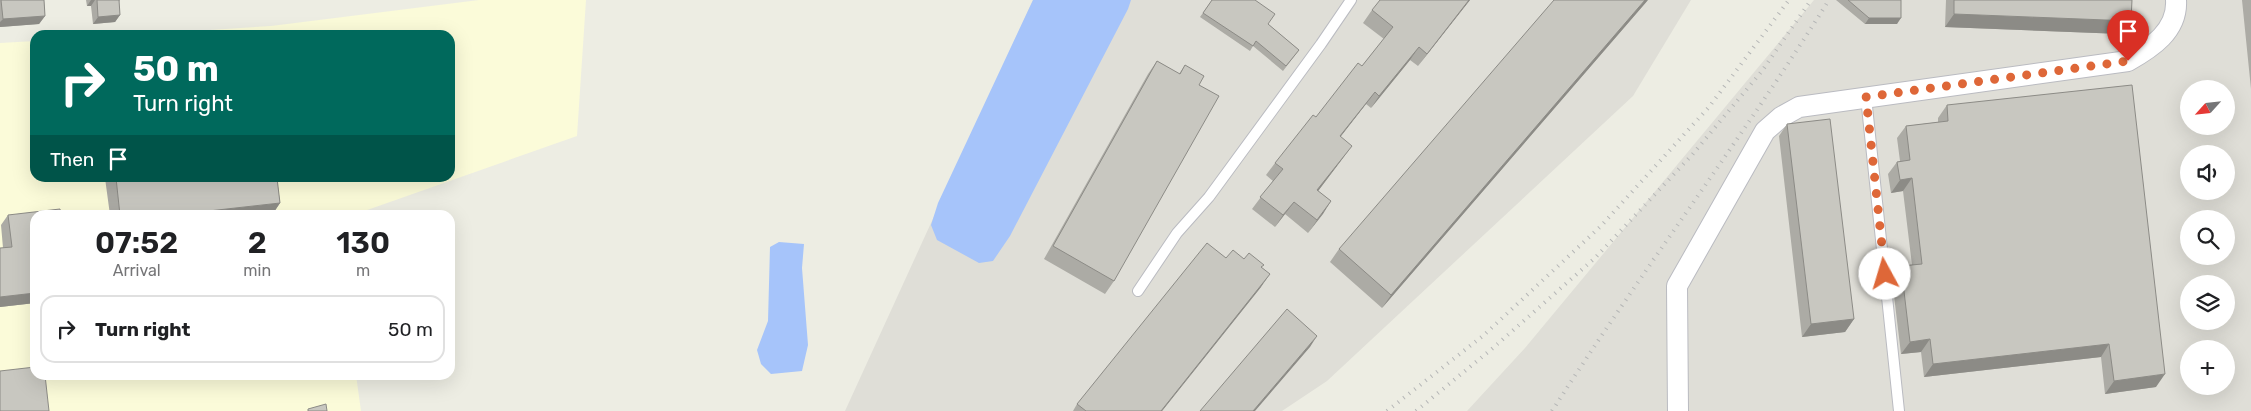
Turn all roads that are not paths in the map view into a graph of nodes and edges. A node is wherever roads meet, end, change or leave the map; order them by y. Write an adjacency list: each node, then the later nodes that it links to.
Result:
1 (1351, 0): 4 (lane)
2 (2176, 0): 3 (street)
3 (1866, 97): 5 (street); 6 (lane)
4 (1138, 291)
5 (1678, 411)
6 (1899, 411)

